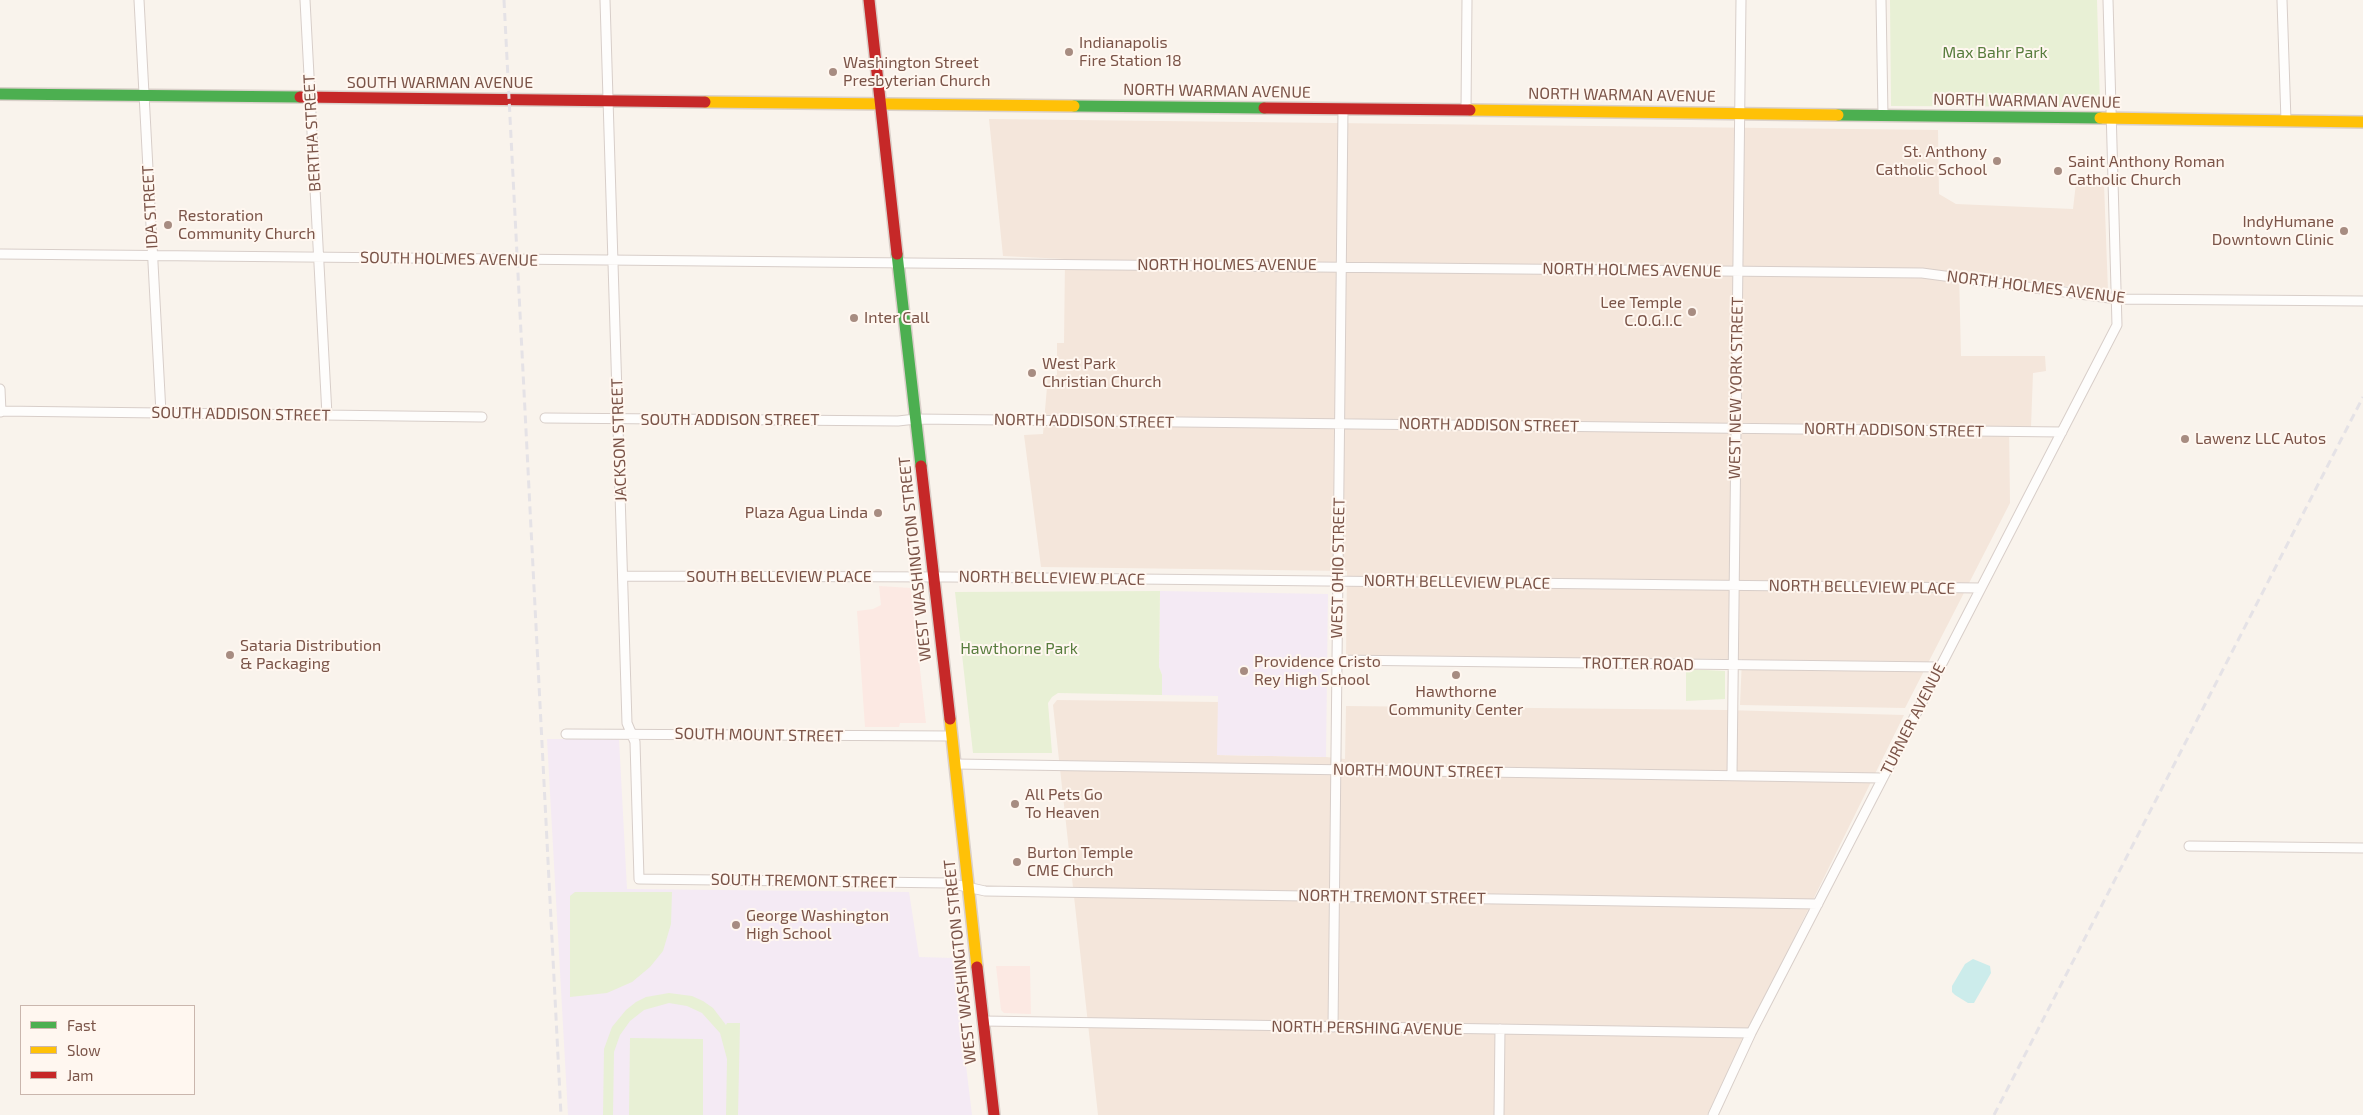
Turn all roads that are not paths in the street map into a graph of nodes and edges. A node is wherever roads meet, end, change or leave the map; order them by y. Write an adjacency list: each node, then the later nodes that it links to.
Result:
1 (139, 0): 11 (street, IDA STREET)
2 (305, 0): 12 (street, BERTHA STREET)
3 (605, 0): 13 (street, JACKSON STREET)
4 (869, 0): 14 (main road, WEST WASHINGTON STREET)
5 (1467, 0): 16 (street)
6 (1741, 0): 17 (street, WEST NEW YORK STREET)
7 (1881, 0): 18 (street)
8 (2108, 0): 19 (street)
9 (2282, 0): 20 (street)
10 (0, 94): 11 (main road, SOUTH WARMAN AVENUE)
11 (144, 96): 12 (main road, SOUTH WARMAN AVENUE); 23 (street, IDA STREET)
12 (310, 99): 13 (main road, SOUTH WARMAN AVENUE); 24 (street, BERTHA STREET)
13 (608, 101): 14 (main road, SOUTH WARMAN AVENUE); 25 (street, JACKSON STREET)
14 (880, 104): 15 (main road, NORTH WARMAN AVENUE); 26 (main road, WEST WASHINGTON STREET)
15 (1343, 109): 16 (main road, NORTH WARMAN AVENUE); 27 (street, WEST OHIO STREET)
16 (1466, 110): 17 (main road, NORTH WARMAN AVENUE)
17 (1738, 113): 18 (main road, NORTH WARMAN AVENUE); 28 (street, WEST NEW YORK STREET)
18 (1884, 115): 19 (main road, NORTH WARMAN AVENUE)
19 (2111, 118): 20 (main road, NORTH WARMAN AVENUE); 29 (street)
20 (2286, 121): 21 (main road, NORTH WARMAN AVENUE)
21 (2363, 122)
22 (0, 254): 23 (street, SOUTH HOLMES AVENUE)
23 (153, 256): 24 (street, SOUTH HOLMES AVENUE); 33 (street, IDA STREET)
24 (318, 257): 25 (street, SOUTH HOLMES AVENUE); 34 (street, BERTHA STREET)
25 (614, 260): 26 (street, SOUTH HOLMES AVENUE); 37 (street, JACKSON STREET)
26 (898, 262): 27 (street, NORTH HOLMES AVENUE); 38 (main road, WEST WASHINGTON STREET)
27 (1341, 266): 28 (street, NORTH HOLMES AVENUE); 39 (street, WEST OHIO STREET)
28 (1737, 271): 29 (street, NORTH HOLMES AVENUE); 40 (street, WEST NEW YORK STREET)
29 (2117, 299): 30 (street, NORTH HOLMES AVENUE); 41 (street, TURNER AVENUE)
30 (2363, 301)
31 (0, 390): 32 (street)
32 (1, 412): 33 (street, SOUTH ADDISON STREET)
33 (160, 413): 34 (street, SOUTH ADDISON STREET)
34 (327, 415): 35 (street, SOUTH ADDISON STREET)
35 (482, 417)
36 (545, 418): 37 (street, SOUTH ADDISON STREET)
37 (618, 419): 38 (street, SOUTH ADDISON STREET); 42 (street, JACKSON STREET)
38 (916, 419): 39 (street, NORTH ADDISON STREET); 43 (main road, WEST WASHINGTON STREET)
39 (1340, 424): 40 (street, NORTH ADDISON STREET); 44 (street, WEST OHIO STREET)
40 (1735, 428): 41 (street, NORTH ADDISON STREET); 45 (street, WEST NEW YORK STREET)
41 (2062, 432): 46 (street, TURNER AVENUE)
42 (624, 576): 43 (street, SOUTH BELLEVIEW PLACE); 50 (street, JACKSON STREET)
43 (934, 577): 44 (street, NORTH BELLEVIEW PLACE); 52 (main road, WEST WASHINGTON STREET)
44 (1338, 581): 45 (street, NORTH BELLEVIEW PLACE); 47 (street, WEST OHIO STREET)
45 (1734, 585): 46 (street, NORTH BELLEVIEW PLACE); 48 (street, WEST NEW YORK STREET)
46 (1981, 588): 49 (street, TURNER AVENUE)
47 (1337, 660): 48 (street, TROTTER ROAD); 54 (street, WEST OHIO STREET)
48 (1734, 665): 49 (street, TROTTER ROAD); 55 (street, WEST NEW YORK STREET)
49 (1940, 667): 56 (street, TURNER AVENUE)
50 (632, 733): 51 (street, SOUTH MOUNT STREET); 52 (street, SOUTH MOUNT STREET); 59 (street, JACKSON STREET)
51 (566, 734)
52 (952, 736): 53 (main road, WEST WASHINGTON STREET)
53 (955, 764): 54 (street, NORTH MOUNT STREET); 60 (main road, WEST WASHINGTON STREET)
54 (1336, 769): 55 (street, NORTH MOUNT STREET); 61 (street, WEST OHIO STREET)
55 (1732, 775): 56 (street, NORTH MOUNT STREET)
56 (1882, 778): 62 (street, TURNER AVENUE)
57 (2189, 846): 58 (street)
58 (2363, 848)
59 (639, 879): 60 (street, SOUTH TREMONT STREET)
60 (968, 887): 61 (street, NORTH TREMONT STREET); 63 (main road, WEST WASHINGTON STREET)
61 (1335, 896): 62 (street, NORTH TREMONT STREET); 64 (street, WEST OHIO STREET)
62 (1818, 904): 66 (street, TURNER AVENUE)
63 (983, 1022): 64 (street, NORTH PERSHING AVENUE); 67 (main road, WEST WASHINGTON STREET)
64 (1333, 1027): 65 (street, NORTH PERSHING AVENUE)
65 (1500, 1030): 66 (street, NORTH PERSHING AVENUE); 68 (street)
66 (1751, 1033): 69 (street, TURNER AVENUE)
67 (994, 1115)
68 (1498, 1115)
69 (1714, 1115)

